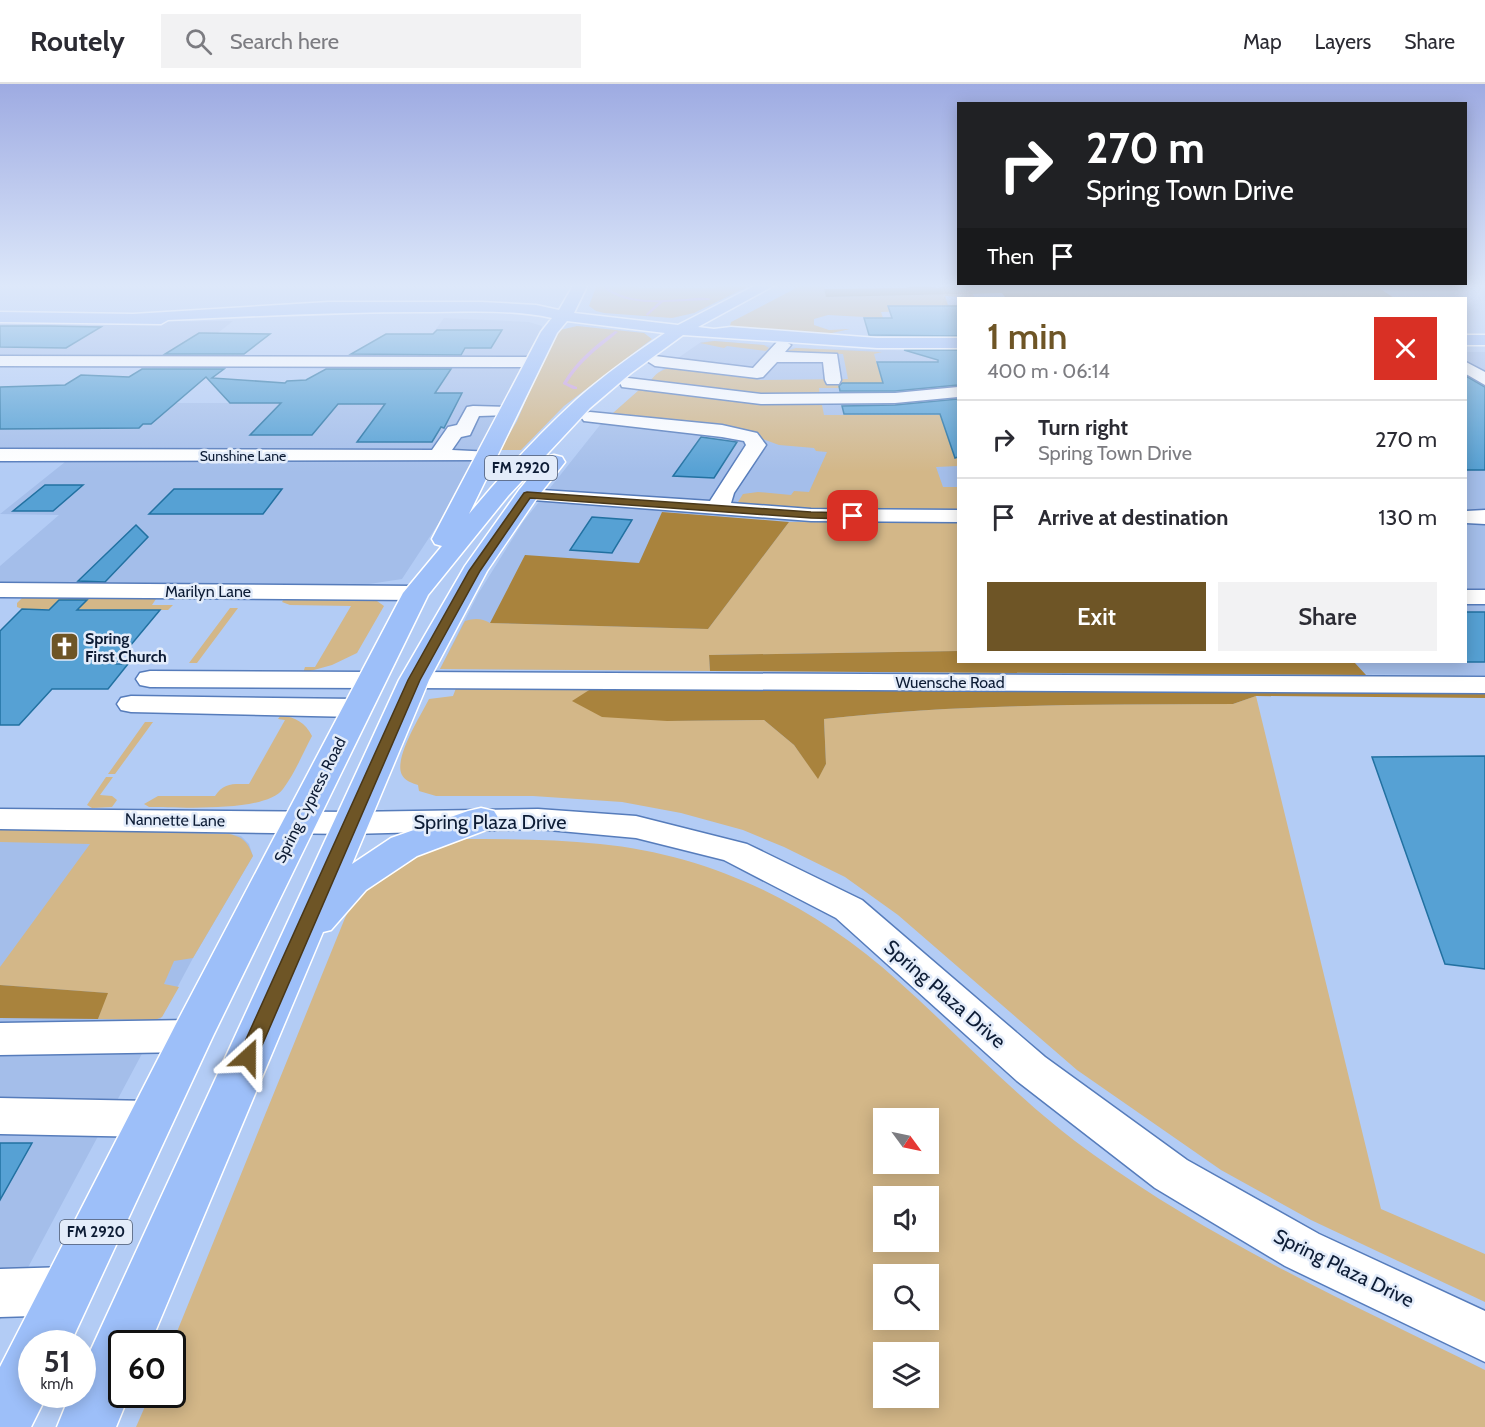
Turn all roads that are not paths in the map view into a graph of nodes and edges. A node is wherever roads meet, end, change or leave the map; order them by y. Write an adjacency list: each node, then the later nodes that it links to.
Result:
1 (542, 347): 11 (main road)
2 (670, 347): 22 (main road, Spring Cypress Road / FM 2920)
3 (676, 347): 13 (main road, FM 2920)
4 (713, 347): 14 (street)
5 (757, 347): 9 (main road)
6 (957, 349): 9 (main road)
7 (1467, 350): 8 (main road)
8 (1485, 350)
9 (778, 351): 10 (street); 14 (street); 16 (street)
10 (752, 354)
11 (537, 356): 12 (street); 20 (main road)
12 (0, 361)
13 (655, 361): 14 (street); 18 (main road, FM 2920)
14 (697, 366)
15 (1467, 368): 17 (street)
16 (833, 380)
17 (1485, 380)
18 (628, 383): 19 (street); 21 (main road, FM 2920)
19 (957, 392)
20 (505, 417): 24 (street); 25 (main road)
21 (590, 417): 27 (main road, FM 2920); 28 (street)
22 (546, 440): 27 (main road); 32 (main road, Spring Cypress Road / FM 2920)
23 (0, 455): 24 (street, Sunshine Lane)
24 (438, 456): 25 (street, Sunshine Lane)
25 (485, 456): 32 (main road)
26 (610, 482): 28 (street)
27 (527, 495): 28 (street); 36 (main road, FM 2920)
28 (724, 496): 29 (street)
29 (957, 516)
30 (1467, 517): 31 (street)
31 (1485, 517)
32 (422, 585): 33 (street, Marilyn Lane); 36 (main road); 39 (main road, Spring Cypress Road / FM 2920)
33 (0, 590)
34 (1467, 597): 35 (street)
35 (1485, 597)
36 (420, 669): 38 (street, Wuensche Road); 44 (main road, FM 2920)
37 (150, 680): 39 (street)
38 (1485, 685)
39 (363, 694): 40 (street); 43 (main road, Spring Cypress Road / FM 2920)
40 (131, 704)
41 (0, 819): 43 (street, Nannette Lane)
42 (481, 819): 44 (street, Spring Plaza Drive); 45 (main road); 54 (street, Spring Plaza Drive)
43 (298, 822): 44 (street, Nannette Lane); 46 (main road, Spring Cypress Road / FM 2920)
44 (351, 822): 45 (main road, FM 2920)
45 (298, 942): 53 (main road, FM 2920)
46 (191, 1036): 47 (street); 49 (main road, Spring Cypress Road / FM 2920)
47 (0, 1039)
48 (0, 1116): 49 (street)
49 (151, 1119): 50 (main road, Spring Cypress Road / FM 2920)
50 (68, 1292): 51 (street); 52 (main road, Spring Cypress Road / FM 2920)
51 (0, 1293)
52 (48, 1330)
53 (129, 1330)
54 (1485, 1336)
55 (108, 1377): 58 (main road, FM 2920)
56 (18, 1392): 57 (main road)
57 (0, 1427)
58 (86, 1427)

